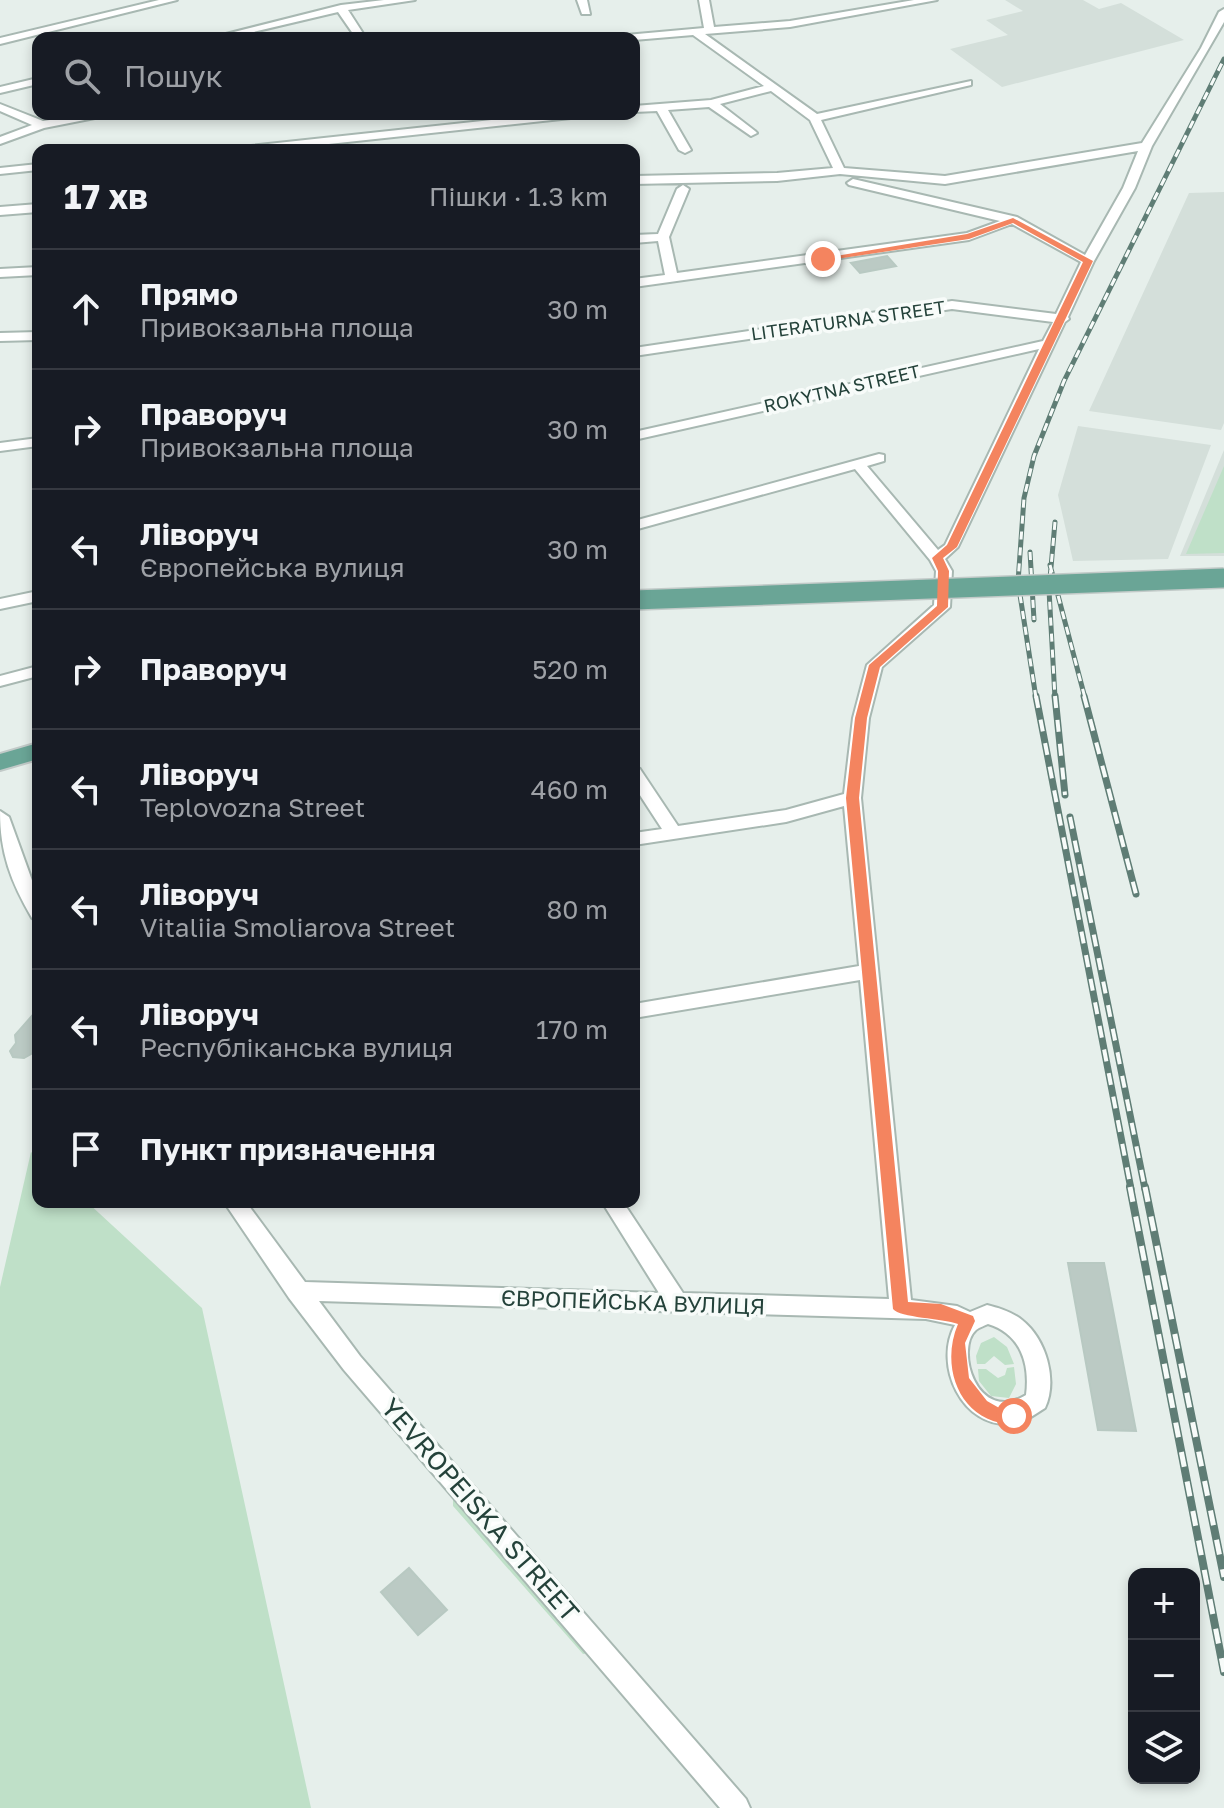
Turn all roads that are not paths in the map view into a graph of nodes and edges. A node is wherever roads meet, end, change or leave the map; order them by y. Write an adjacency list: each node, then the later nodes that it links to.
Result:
1 (172, 0): 10 (street)
2 (410, 0): 6 (street)
3 (582, 0): 7 (street)
4 (704, 0): 9 (street)
5 (932, 0): 9 (street)
6 (341, 8): 11 (street); 12 (street)
7 (586, 12)
8 (1224, 12): 32 (street)
9 (710, 31): 13 (street)
10 (38, 32)
11 (240, 32)
12 (357, 32)
13 (695, 32): 15 (street); 19 (street)
14 (32, 33): 16 (street)
15 (640, 37)
16 (0, 41)
17 (32, 82): 20 (street)
18 (967, 83): 25 (street)
19 (771, 88): 21 (street); 25 (street)
20 (0, 90)
21 (711, 103): 23 (street); 29 (street)
22 (0, 107): 28 (street)
23 (661, 107): 24 (street); 33 (street)
24 (640, 109)
25 (815, 118): 38 (street)
26 (72, 120): 28 (street)
27 (524, 120): 31 (street)
28 (42, 125): 30 (street)
29 (751, 133)
30 (0, 141)
31 (298, 144)
32 (1146, 146): 34 (street); 36 (street)
33 (685, 150)
34 (1083, 156): 36 (street); 38 (street)
35 (32, 168): 37 (street)
36 (1137, 169): 49 (street)
37 (0, 171)
38 (840, 171): 39 (street)
39 (640, 180)
40 (683, 189): 41 (street); 46 (street); 47 (street)
41 (640, 190)
42 (32, 200): 43 (street)
43 (0, 202)
44 (32, 208): 45 (street)
45 (0, 211)
46 (1013, 220): 49 (street); 52 (street)
47 (663, 237): 48 (street); 52 (street)
48 (640, 239)
49 (1088, 261): 54 (street)
50 (32, 271): 51 (street)
51 (0, 273)
52 (672, 277): 53 (street)
53 (640, 282)
54 (1063, 319): 57 (street); 58 (street, LITERATURNA STREET)
55 (32, 336): 56 (street)
56 (0, 337)
57 (1050, 343): 59 (street, ROKYTNA STREET); 65 (street)
58 (640, 351)
59 (640, 435)
60 (32, 443): 61 (street)
61 (0, 447)
62 (879, 458): 63 (street)
63 (859, 465): 64 (street); 65 (street)
64 (640, 524)
65 (940, 564): 75 (street)
66 (1224, 578): 68 (main road, bridge)
67 (32, 597): 69 (street)
68 (640, 600)
69 (0, 604)
70 (32, 673): 71 (street)
71 (0, 681)
72 (32, 753): 73 (main road)
73 (0, 762)
74 (640, 782): 77 (street)
75 (852, 798): 77 (street); 80 (street)
76 (0, 817): 79 (street)
77 (673, 832): 78 (street)
78 (640, 838)
79 (32, 902)
80 (868, 972): 81 (street); 86 (street)
81 (640, 1010)
82 (238, 1208): 84 (street, YEVROPEISKA STREET)
83 (616, 1208): 85 (street)
84 (297, 1291): 85 (street, ЄВРОПЕЙСЬКА ВУЛИЦЯ); 88 (street, YEVROPEISKA STREET)
85 (678, 1304): 86 (street, ЄВРОПЕЙСЬКА ВУЛИЦЯ)
86 (901, 1309): 87 (street, ЄВРОПЕЙСЬКА ВУЛИЦЯ)
87 (967, 1321): 87 (street)
88 (737, 1808)

